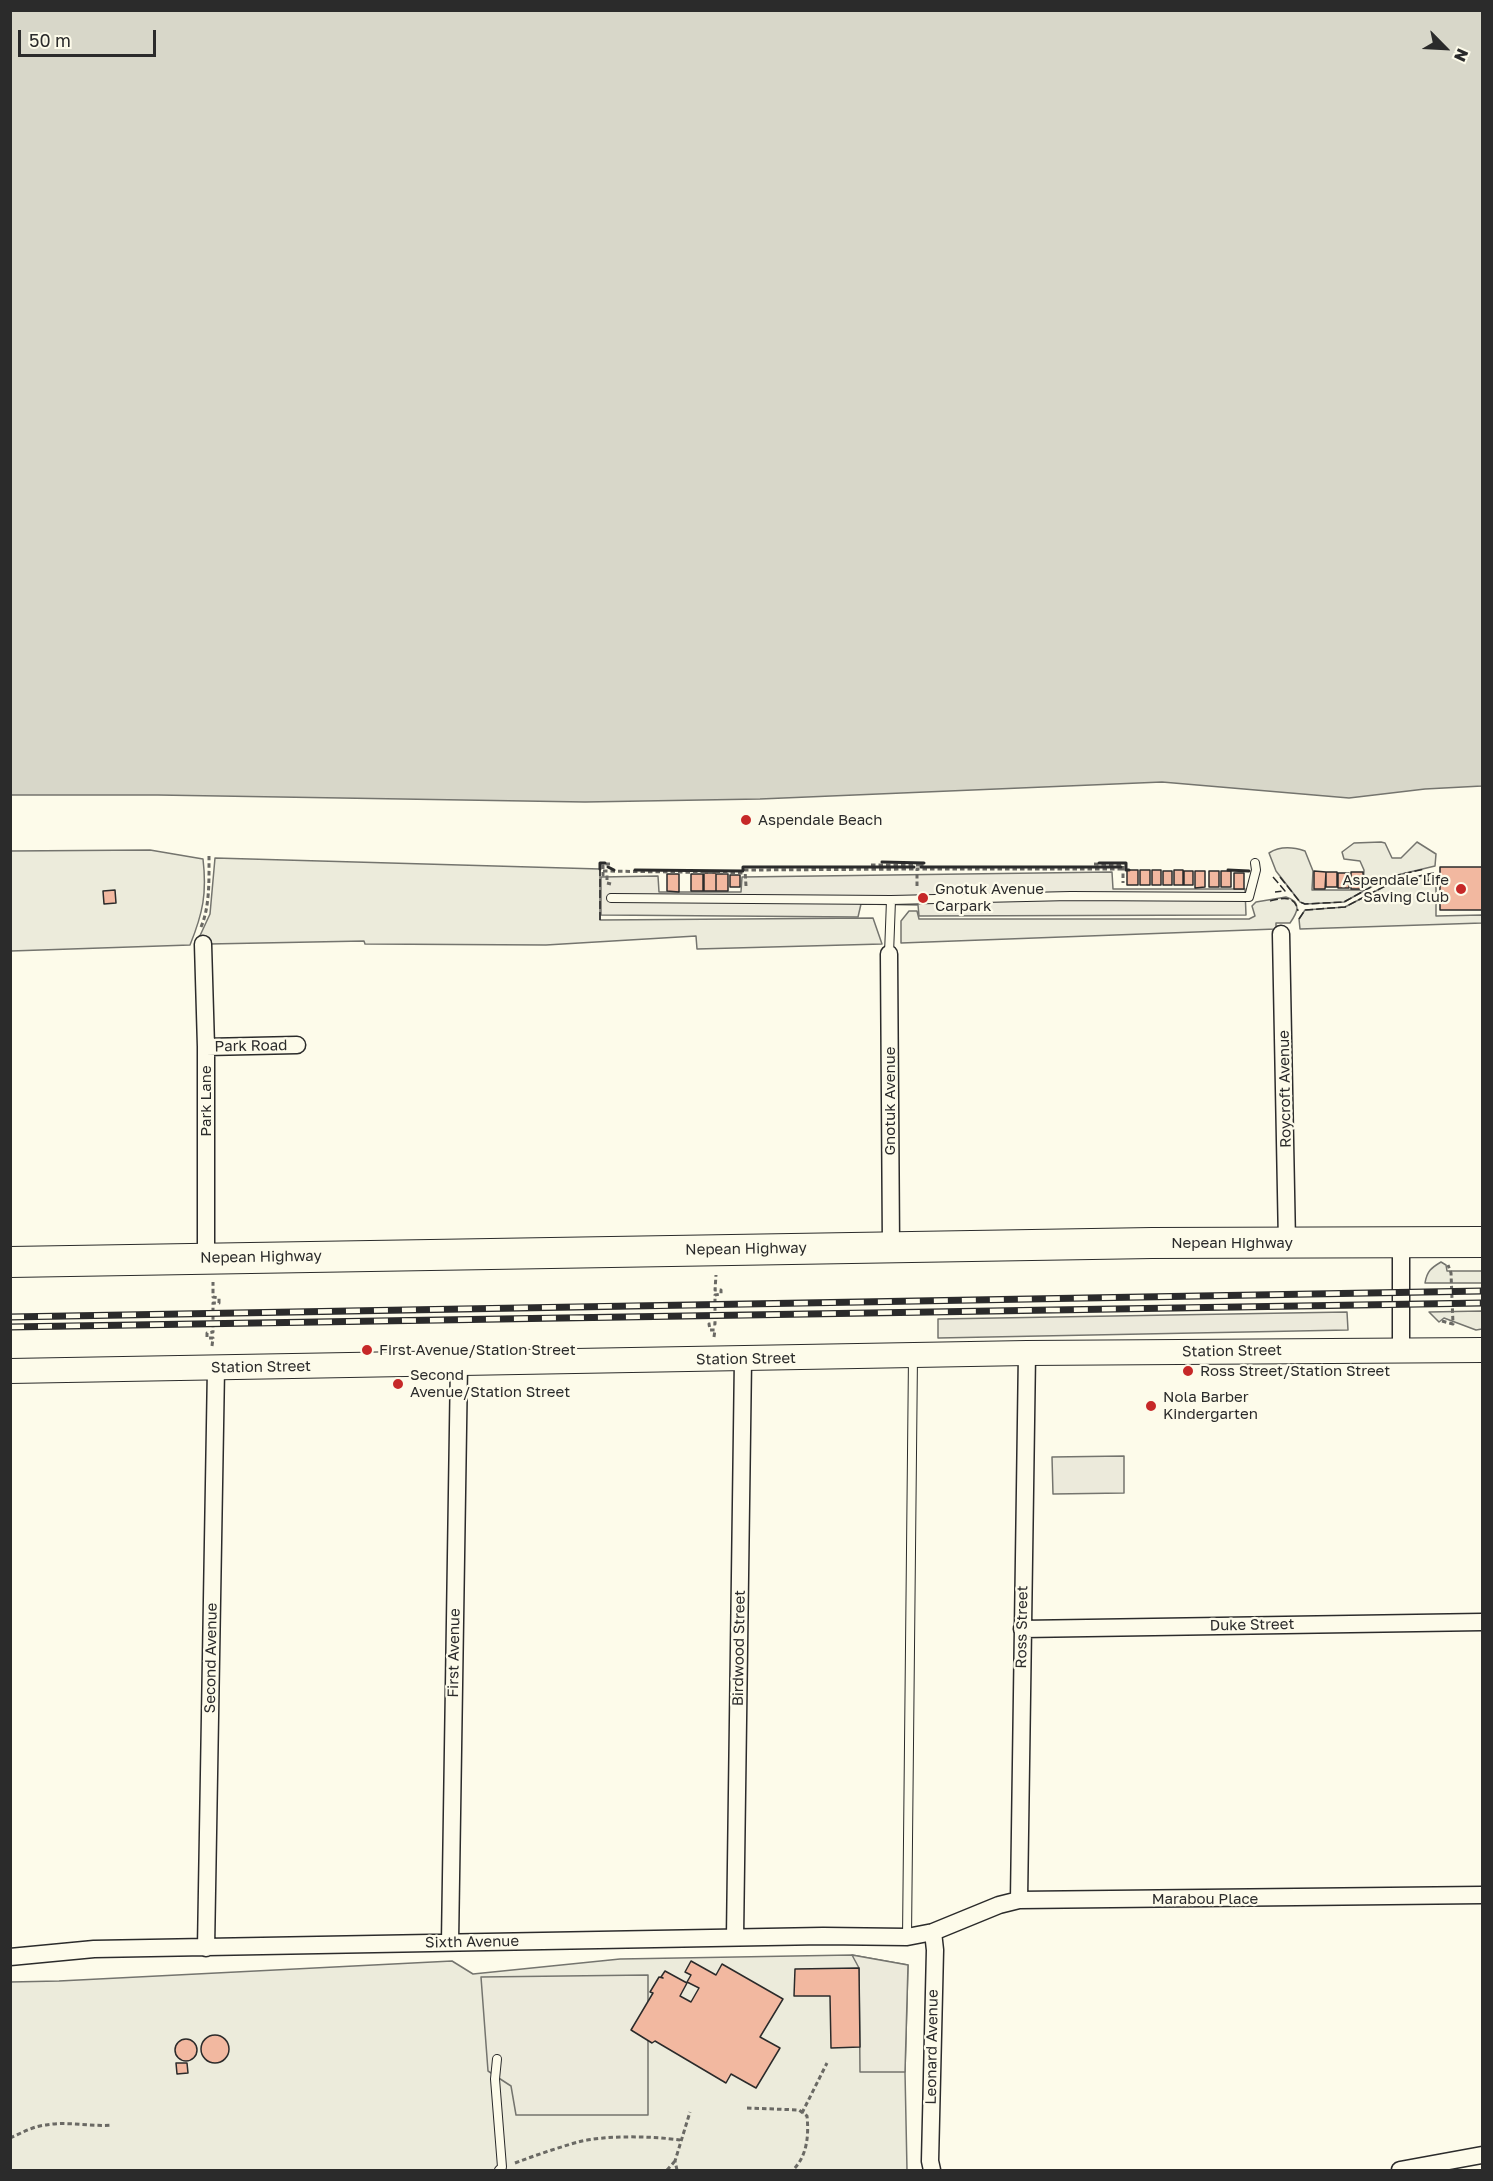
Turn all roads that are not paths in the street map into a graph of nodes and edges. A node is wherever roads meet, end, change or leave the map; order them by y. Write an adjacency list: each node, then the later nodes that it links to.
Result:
1 (1255, 863): 3 (lane)
2 (611, 898): 3 (lane)
3 (891, 900): 6 (lane)
4 (1281, 934): 11 (street, Roycroft Avenue)
5 (203, 944): 8 (street, Park Lane)
6 (889, 954): 12 (street, Gnotuk Avenue)
7 (297, 1045): 8 (street, Park Road)
8 (206, 1047): 13 (street, Park Lane)
9 (1401, 1242): 10 (highway, Nepean Highway); 11 (highway, Nepean Highway); 15 (street)
10 (1482, 1242)
11 (1287, 1243): 12 (highway, Nepean Highway)
12 (891, 1247): 13 (highway, Nepean Highway)
13 (218, 1258): 14 (highway, Nepean Highway)
14 (10, 1262)
15 (1401, 1350): 16 (street, Station Street); 17 (street, Station Street)
16 (1482, 1350)
17 (1027, 1353): 18 (street, Station Street); 24 (street, Ross Street)
18 (913, 1356): 19 (street, Station Street); 28 (lane)
19 (743, 1359): 20 (street, Station Street); 29 (street, Birdwood Street)
20 (459, 1364): 21 (street, Station Street); 30 (street, First Avenue)
21 (216, 1368): 22 (street, Station Street); 31 (street, Second Avenue)
22 (10, 1371)
23 (1482, 1622): 24 (street, Duke Street)
24 (1022, 1629): 26 (street, Ross Street)
25 (1482, 1895): 26 (street, Marabou Place)
26 (1019, 1900): 27 (street, Marabou Place)
27 (933, 1932): 28 (street, Sixth Avenue); 35 (street, Leonard Avenue)
28 (907, 1936): 29 (street, Sixth Avenue)
29 (735, 1937): 30 (street, Sixth Avenue)
30 (450, 1942): 31 (street, Sixth Avenue)
31 (206, 1948): 32 (street, Sixth Avenue)
32 (10, 1957)
33 (496, 2059): 36 (lane)
34 (1482, 2155): 37 (street)
35 (931, 2166)
36 (501, 2169)
37 (1400, 2170)

